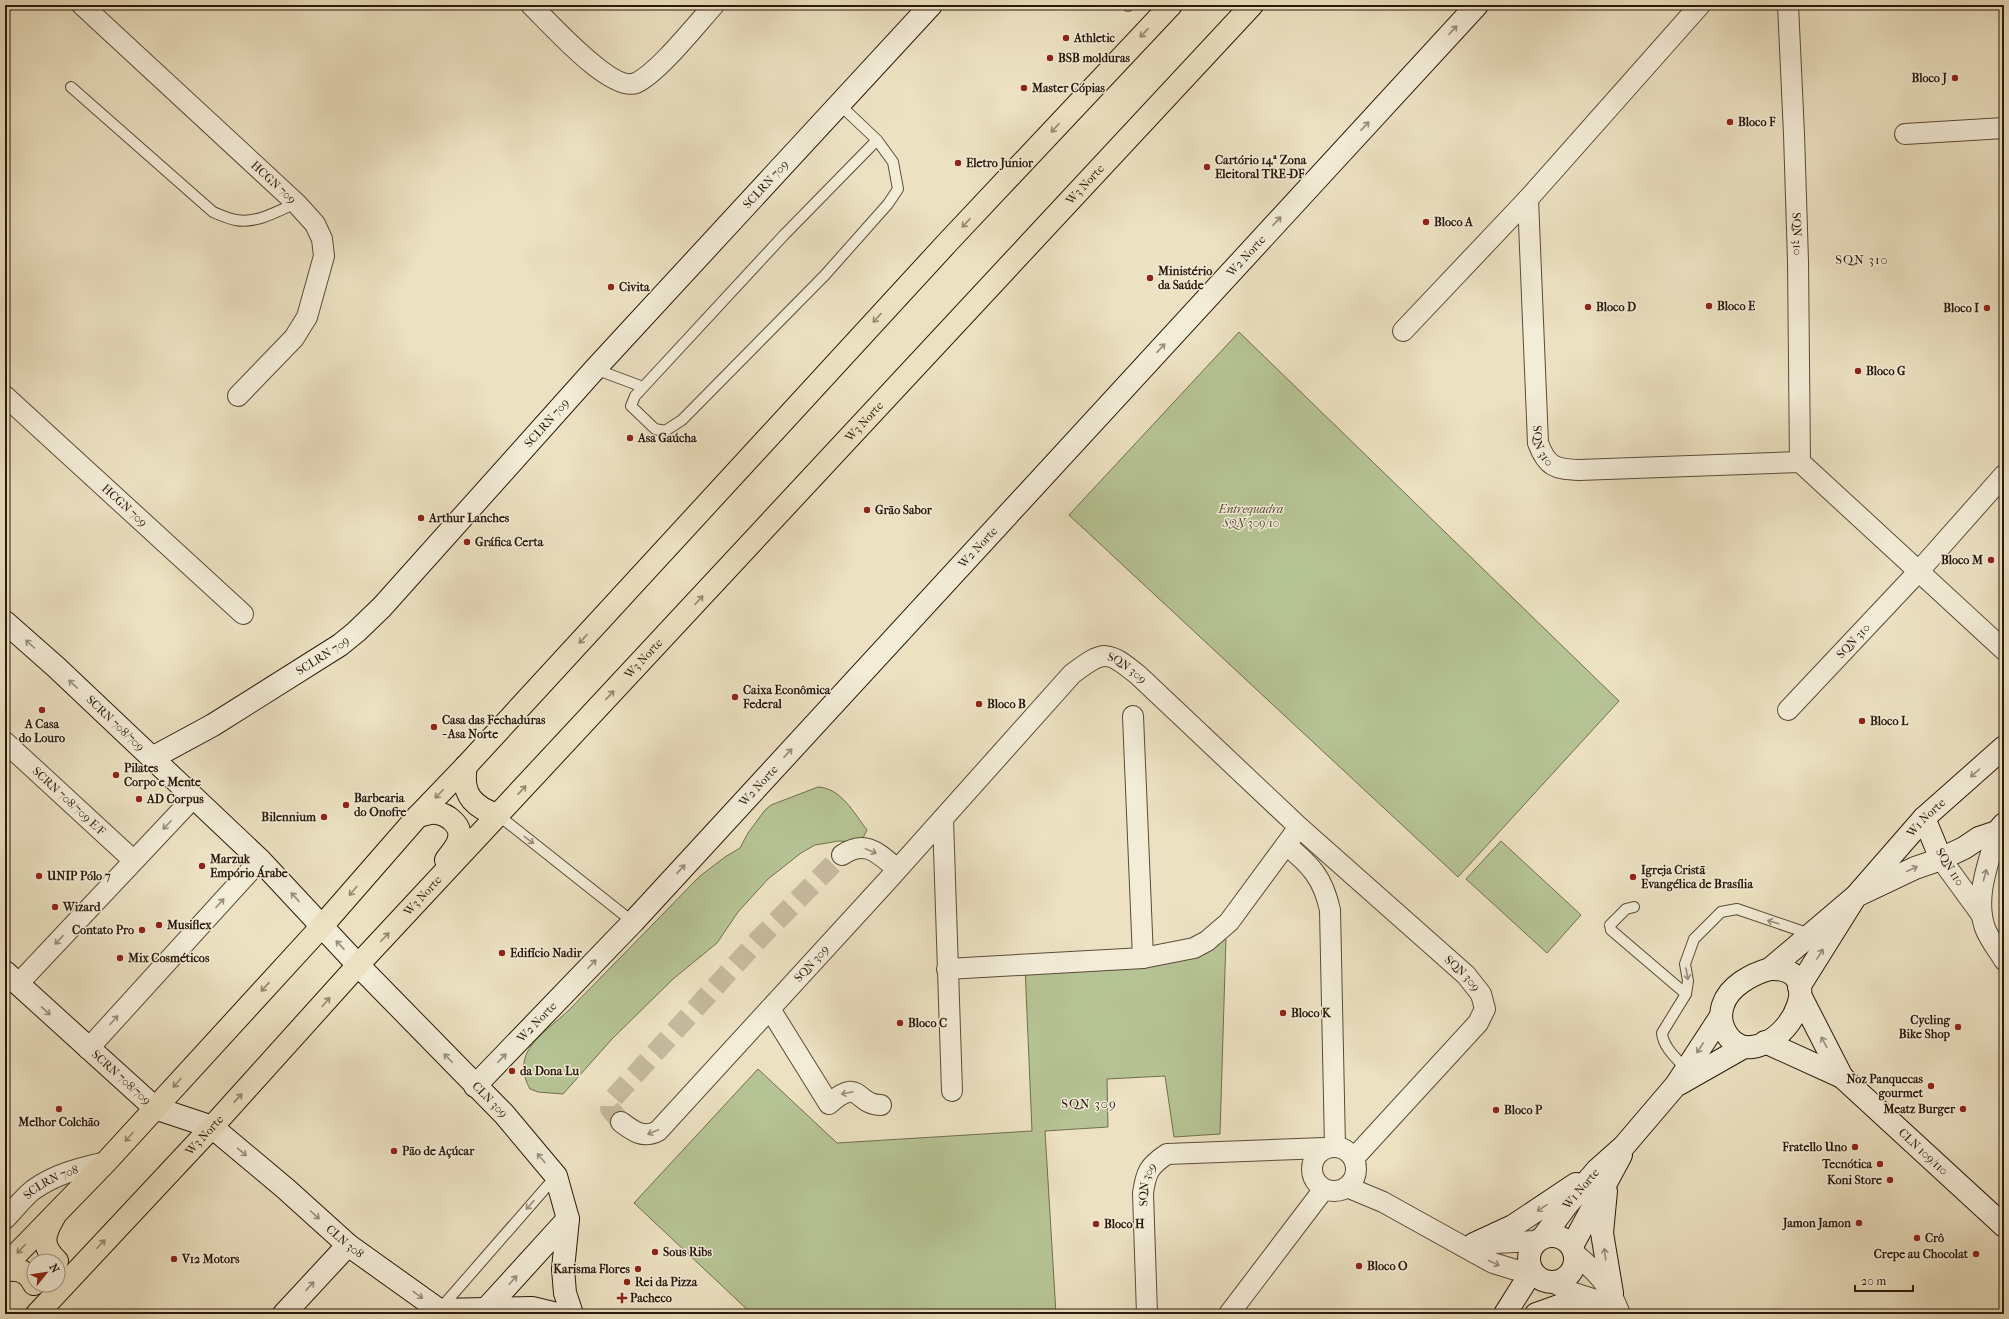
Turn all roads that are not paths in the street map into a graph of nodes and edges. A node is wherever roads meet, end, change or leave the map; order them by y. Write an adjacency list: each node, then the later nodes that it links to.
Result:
1 (82, 5): 16 (street, HCGN 709)
2 (531, 5): 3 (street)
3 (714, 5)
4 (932, 5): 11 (street, SCLRN 709)
5 (1170, 5): 33 (main road, one-way to 33)
6 (1252, 5): 35 (main road, W3 Norte, one-way to 6)
7 (1476, 5): 51 (street, W2 Norte, one-way to 7)
8 (1700, 5): 15 (street)
9 (1788, 5): 22 (street, SQN 310)
10 (71, 87): 16 (lane)
11 (839, 104): 14 (lane); 18 (street, SCLRN 709)
12 (2004, 128): 13 (street)
13 (1905, 134)
14 (877, 140): 19 (lane); 19 (lane)
15 (1528, 199): 17 (street); 22 (street, SQN 310)
16 (296, 203): 21 (street, HCGN 709)
17 (1403, 332)
18 (595, 369): 19 (lane); 32 (street, SCLRN 709)
19 (643, 387)
20 (5, 396): 25 (street, HCGN 709)
21 (238, 396)
22 (1800, 462): 24 (street)
23 (2004, 475): 24 (street, SQN 310)
24 (1918, 572): 27 (street); 28 (street, SQN 310)
25 (243, 614)
26 (5, 622): 32 (street, SCRN 708/709, one-way to 26)
27 (2003, 650)
28 (1788, 710)
29 (1132, 716): 54 (street)
30 (5, 742): 44 (street, SCRN 708/709 E/F)
31 (2004, 747): 37 (street, W1 Norte, one-way to 37)
32 (152, 758): 34 (street, SCRN 708/709)
33 (466, 766): 35 (main road); 36 (main road, one-way to 36)
34 (194, 797): 44 (street, one-way to 44); 45 (street, SCRN 708/709)
35 (498, 815): 48 (main road, W3 Norte); 51 (lane, one-way to 51)
36 (418, 816): 48 (main road); 52 (main road, one-way to 52)
37 (1924, 818): 43 (street, SQN 110); 47 (street, W1 Norte)
38 (943, 819): 39 (street, SQN 309); 46 (street, SQN 309); 57 (street)
39 (1299, 827): 41 (street); 77 (street, SQN 309)
40 (2001, 828): 43 (street, W1 Norte); 50 (street, SQN 110, one-way to 40)
41 (1286, 845): 54 (street); 75 (street)
42 (842, 855): 46 (street, one-way to 46)
43 (1941, 859): 47 (street, W1 Norte, one-way to 43); 50 (street, SQN 110)
44 (133, 860): 59 (street, one-way to 59)
45 (260, 860): 52 (street, SCRN 708/709, one-way to 45); 66 (street, SCRN 708/709, one-way to 45)
46 (898, 869): 62 (street, SQN 309)
47 (1856, 896): 53 (street, W1 Norte); 60 (street, W1 Norte, one-way to 47)
48 (421, 900): 56 (main road, W3 Norte, one-way to 48)
49 (1634, 907): 61 (lane)
50 (1981, 914): 55 (street, SQN 110)
51 (633, 922): 69 (street, W2 Norte, one-way to 51)
52 (322, 926): 56 (street, CLN 309, one-way to 52); 72 (main road, one-way to 72)
53 (1810, 934): 58 (street, W1 Norte); 61 (lane, one-way to 61)
54 (1143, 958): 57 (street)
55 (2004, 960)
56 (358, 965): 69 (street, CLN 309, one-way to 56); 74 (main road, W3 Norte, one-way to 56)
57 (946, 969): 70 (street)
58 (1770, 969): 60 (street); 63 (street)
59 (11, 978): 66 (street, SCRN 708/709, one-way to 66)
60 (1800, 992): 64 (street); 68 (street, CLN 109/110, one-way to 60)
61 (1686, 994): 67 (lane)
62 (770, 1009): 71 (street, one-way to 62); 73 (street, SQN 309, one-way to 73)
63 (1721, 1016): 65 (street); 67 (street, W1 Norte, one-way to 67)
64 (1765, 1042): 65 (street); 68 (street, CLN 109/110)
65 (1744, 1047): 67 (street, W1 Norte)
66 (88, 1049): 72 (street, SCRN 708/709)
67 (1681, 1077): 81 (street, W1 Norte)
68 (1842, 1077): 88 (street, CLN 109/110)
69 (475, 1086): 80 (street, CLN 309, one-way to 69)
70 (952, 1091)
71 (881, 1105)
72 (155, 1108): 74 (street, CLN 308); 78 (main road, one-way to 78)
73 (621, 1122)
74 (212, 1127): 90 (street, CLN 308, one-way to 90); 94 (main road, W3 Norte, one-way to 74)
75 (1330, 1147): 76 (street, SQN 309); 77 (street); 79 (street)
76 (1281, 1148): 79 (street); 109 (street, SQN 309)
77 (1355, 1161): 82 (street); 84 (street)
78 (106, 1162): 85 (main road); 86 (street, SCLRN 708)
79 (1312, 1164): 83 (street)
80 (556, 1176): 87 (street, CLN 309); 103 (lane, one-way to 103)
81 (1602, 1177): 89 (street, W1 Norte); 91 (street, one-way to 91); 92 (street, W1 Norte); 101 (street, one-way to 81)
82 (1347, 1187): 83 (street); 84 (street)
83 (1324, 1189): 110 (street)
84 (1383, 1202): 91 (street)
85 (56, 1213): 93 (main road); 96 (main road, one-way to 96)
86 (5, 1219)
87 (568, 1219): 102 (street, one-way to 87); 108 (street, CLN 309)
88 (2004, 1226)
89 (1540, 1239): 91 (street); 92 (street); 99 (street)
90 (348, 1245): 103 (street, CLN 308, one-way to 103); 106 (street, one-way to 90)
91 (1468, 1245): 99 (street, one-way to 99)
92 (1573, 1250): 99 (street); 101 (street)
93 (50, 1253)
94 (85, 1261): 95 (main road); 105 (main road, W3 Norte)
95 (66, 1264)
96 (5, 1266)
97 (5, 1271): 98 (main road)
98 (26, 1273)
99 (1541, 1276): 101 (street); 111 (street); 112 (street)
100 (36, 1293): 104 (main road)
101 (1606, 1297): 113 (street); 114 (street)
102 (486, 1309): 103 (street); 107 (street)
103 (439, 1310)
104 (23, 1314)
105 (37, 1314)
106 (284, 1314)
107 (557, 1314)
108 (572, 1314)
109 (1146, 1314)
110 (1228, 1314)
111 (1505, 1314)
112 (1519, 1314)
113 (1536, 1314)
114 (1619, 1314)

